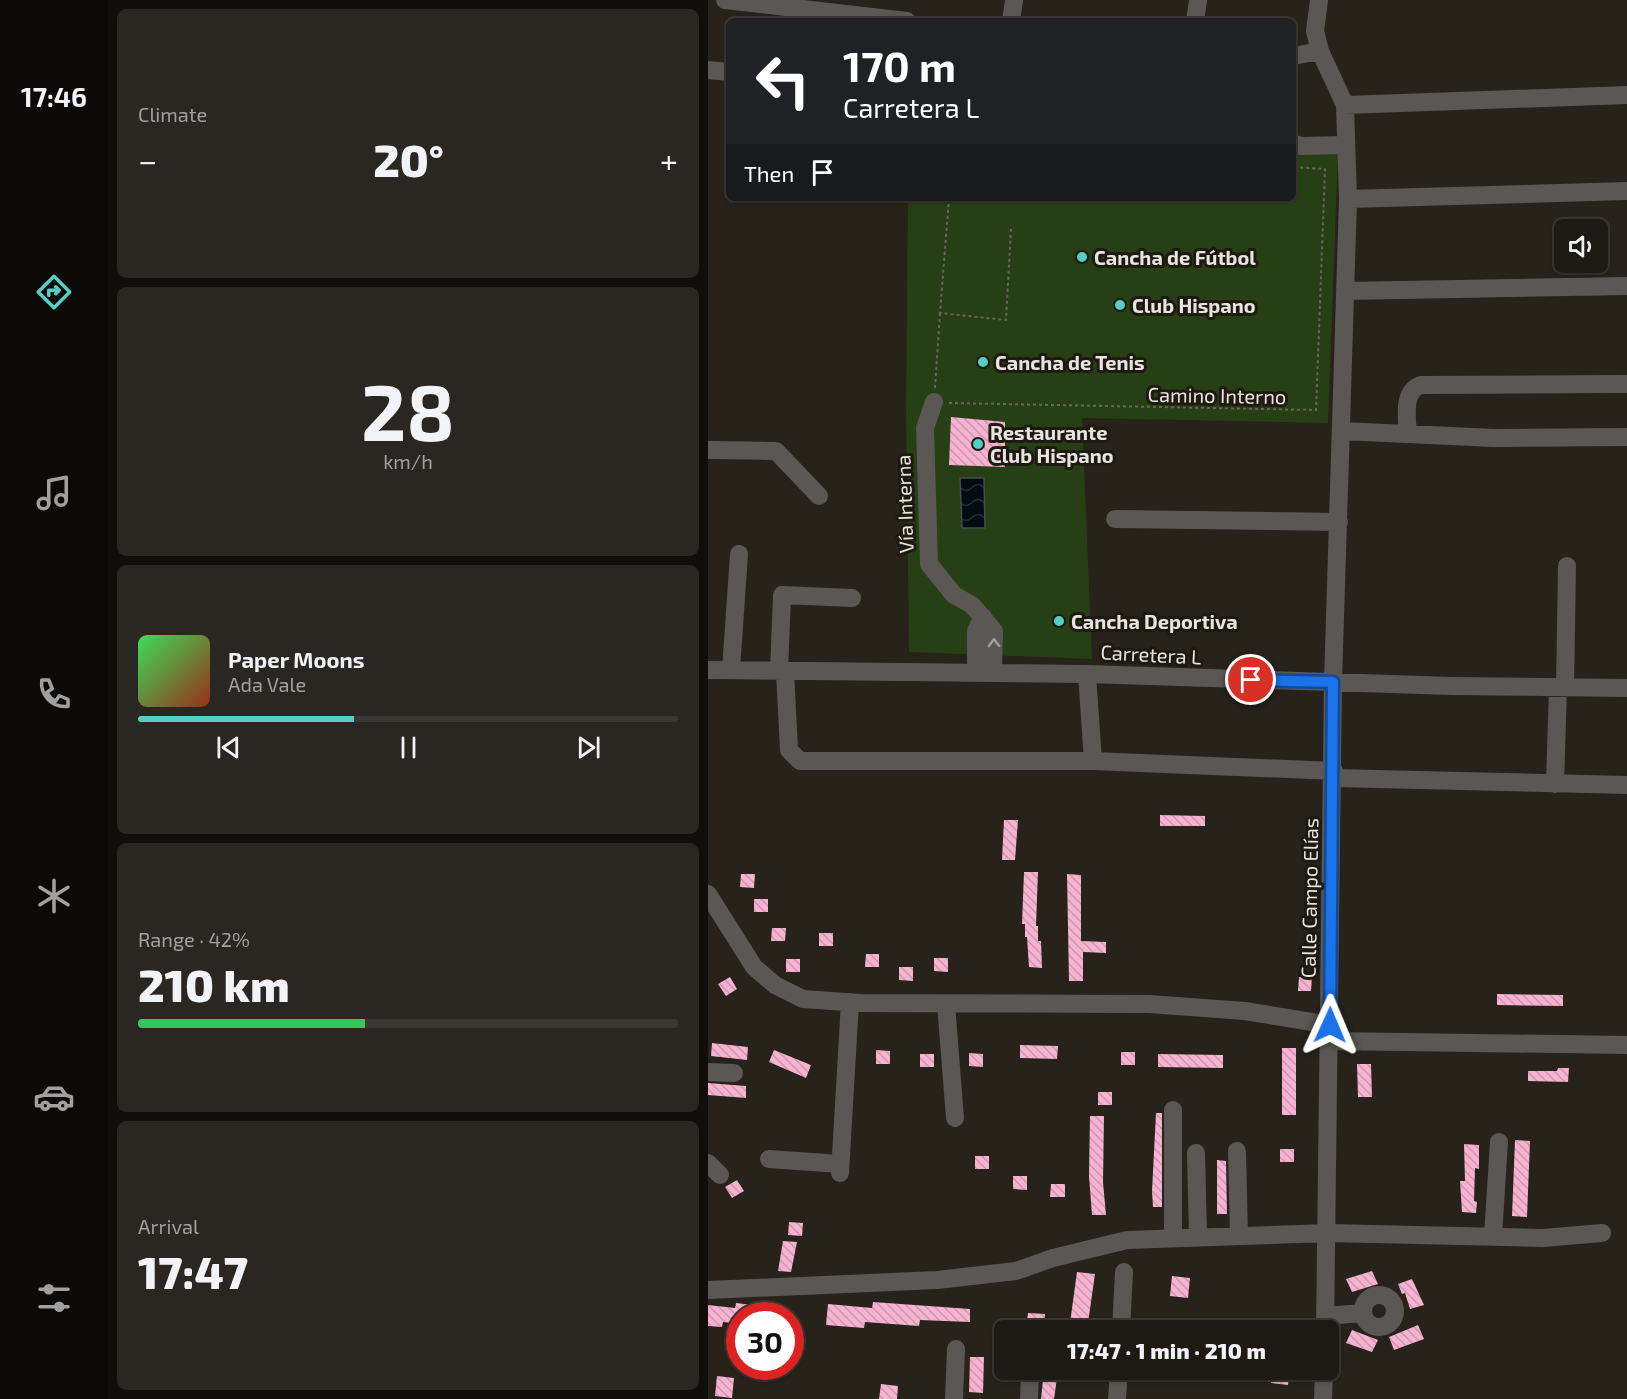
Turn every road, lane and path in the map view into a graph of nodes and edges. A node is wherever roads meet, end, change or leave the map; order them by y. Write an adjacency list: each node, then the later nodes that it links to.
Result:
1 (725, 0): 5 (street)
2 (1014, 0): 6 (street)
3 (1198, 0): 7 (street)
4 (1319, 0): 8 (street)
5 (881, 18)
6 (1011, 18)
7 (1195, 18)
8 (1320, 51): 9 (street); 13 (street)
9 (1296, 55)
10 (708, 70): 11 (street)
11 (726, 72)
12 (1627, 95): 13 (street)
13 (1345, 105): 15 (street, Calle Campo Elías)
14 (1296, 144): 15 (street)
15 (1346, 145): 18 (street, Calle Campo Elías)
16 (1296, 167): 25 (path, Camino Interno)
17 (1627, 191): 18 (street)
18 (1348, 199): 22 (street, Calle Campo Elías)
19 (949, 201): 23 (path)
20 (1011, 228): 23 (path)
21 (1627, 286): 22 (street)
22 (1347, 291): 26 (street, Calle Campo Elías)
23 (940, 314): 25 (path)
24 (1627, 384): 27 (street)
25 (934, 402): 39 (street, Vía Interna)
26 (1342, 431): 27 (street); 32 (street, Calle Campo Elías)
27 (1408, 434): 28 (street)
28 (1627, 437)
29 (708, 450): 30 (street)
30 (819, 496)
31 (1115, 519): 32 (street)
32 (1340, 522): 41 (street, Calle Campo Elías)
33 (739, 554): 37 (street)
34 (1567, 566): 42 (street)
35 (852, 598): 38 (street)
36 (708, 670): 37 (street, Carretera L)
37 (731, 670): 38 (street, Carretera L)
38 (782, 671): 39 (street, Carretera L); 44 (street)
39 (985, 672): 40 (street, Carretera L)
40 (1087, 674): 41 (street, Carretera L); 44 (street)
41 (1333, 682): 42 (street, Carretera L); 45 (street, Calle Campo Elías)
42 (1561, 687): 43 (street, Carretera L); 46 (street)
43 (1627, 688)
44 (1093, 761): 45 (street)
45 (1334, 774): 46 (street); 51 (street, Calle Campo Elías)
46 (1555, 784): 47 (street)
47 (1627, 785)
48 (708, 894): 49 (street)
49 (850, 1002): 50 (street); 60 (street)
50 (946, 1004): 51 (street); 56 (street)
51 (1330, 1033): 52 (street); 61 (street, Calle Campo Elías)
52 (1627, 1045)
53 (708, 1072): 54 (street)
54 (734, 1073)
55 (1173, 1110): 65 (street)
56 (955, 1118)
57 (1499, 1142): 64 (street)
58 (1237, 1151): 63 (street)
59 (1196, 1153): 66 (street)
60 (769, 1159)
61 (1328, 1233): 63 (street); 64 (street); 71 (street, Calle Campo Elías)
62 (1602, 1233): 64 (street)
63 (1239, 1236): 66 (street)
64 (1493, 1236)
65 (1173, 1237): 66 (street); 68 (street)
66 (1198, 1237)
67 (1124, 1272): 70 (street)
68 (708, 1290)
69 (1362, 1313): 72 (street)
70 (1122, 1320)
71 (1325, 1320)
72 (1336, 1320)
73 (956, 1349): 77 (street)
74 (1030, 1380): 78 (street)
75 (1118, 1380): 79 (street)
76 (1324, 1380): 80 (street)
77 (954, 1399)
78 (1029, 1399)
79 (1117, 1399)
80 (1323, 1399)

